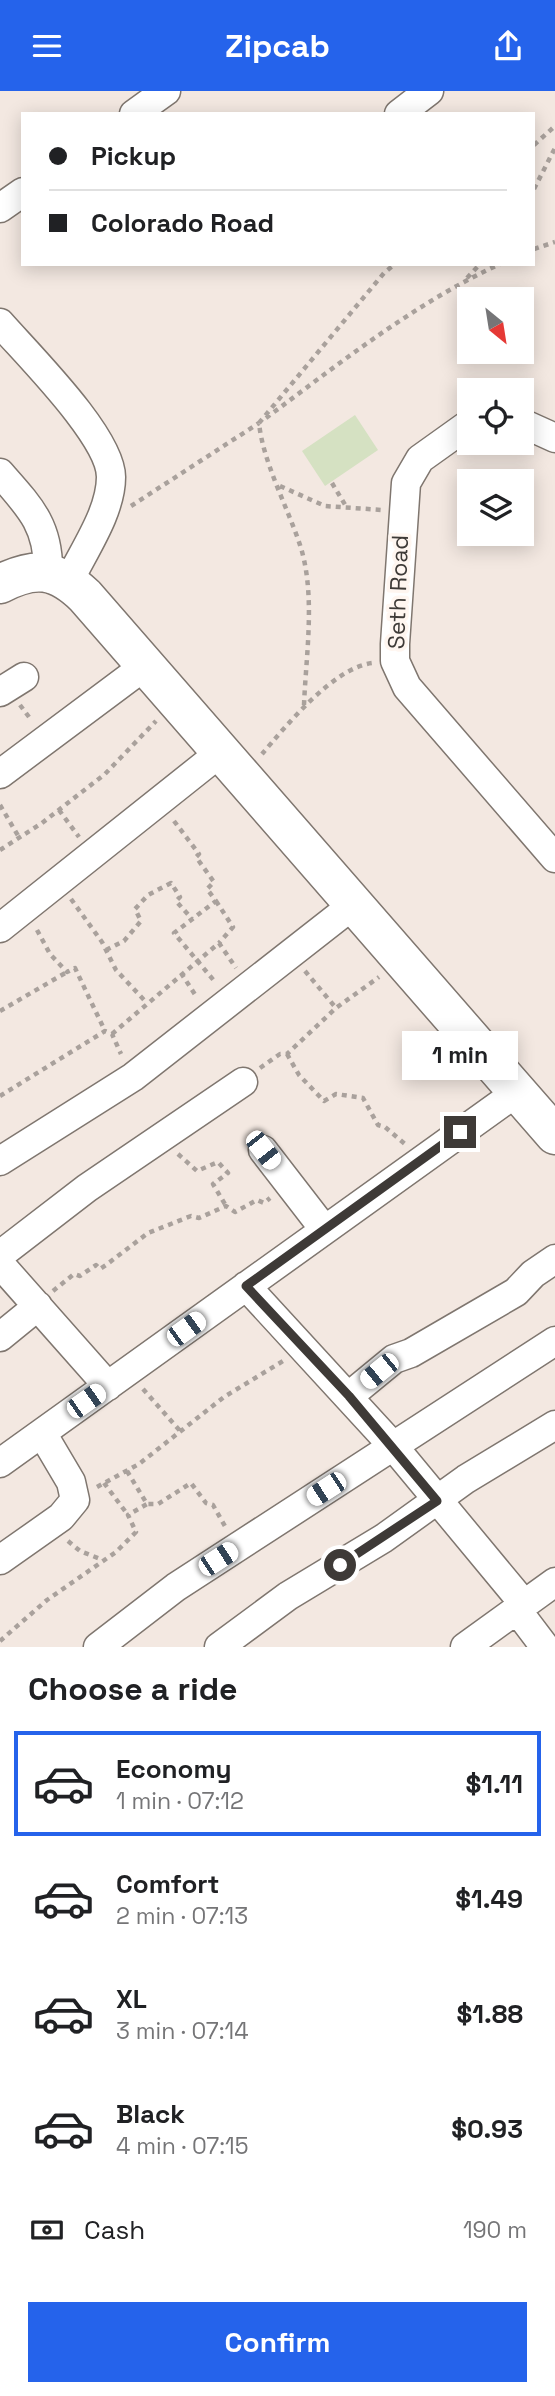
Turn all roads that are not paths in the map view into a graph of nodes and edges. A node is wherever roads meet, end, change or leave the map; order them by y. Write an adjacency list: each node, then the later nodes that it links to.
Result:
1 (166, 91): 3 (street)
2 (429, 91): 4 (street)
3 (137, 112)
4 (402, 112)
5 (21, 193): 6 (street)
6 (0, 208)
7 (0, 323): 12 (street)
8 (534, 428): 10 (street)
9 (457, 433): 17 (street, Seth Road)
10 (555, 438)
11 (0, 473): 12 (street)
12 (58, 576): 13 (street); 14 (street)
13 (0, 584)
14 (146, 665): 15 (street); 16 (street)
15 (239, 757): 18 (street); 19 (street)
16 (0, 774)
17 (555, 858)
18 (354, 905): 21 (street); 24 (street)
19 (10, 920)
20 (243, 1082): 26 (street)
21 (517, 1092): 22 (street); 25 (street)
22 (555, 1135)
23 (263, 1150): 25 (street)
24 (0, 1161)
25 (324, 1229): 29 (street)
26 (0, 1255)
27 (555, 1259): 34 (street)
28 (0, 1264): 30 (street)
29 (246, 1286): 33 (street); 34 (street)
30 (38, 1306): 31 (street); 33 (street)
31 (0, 1337)
32 (555, 1341): 37 (street)
33 (117, 1379): 36 (street)
34 (349, 1396): 37 (street)
35 (555, 1425): 39 (street)
36 (42, 1433): 38 (street); 40 (street)
37 (393, 1445): 39 (street); 43 (street)
38 (0, 1463)
39 (437, 1501): 42 (street); 44 (street)
40 (0, 1560)
41 (555, 1582): 42 (street)
42 (520, 1607): 45 (street); 46 (street)
43 (98, 1647)
44 (219, 1647)
45 (465, 1647)
46 (545, 1647)

